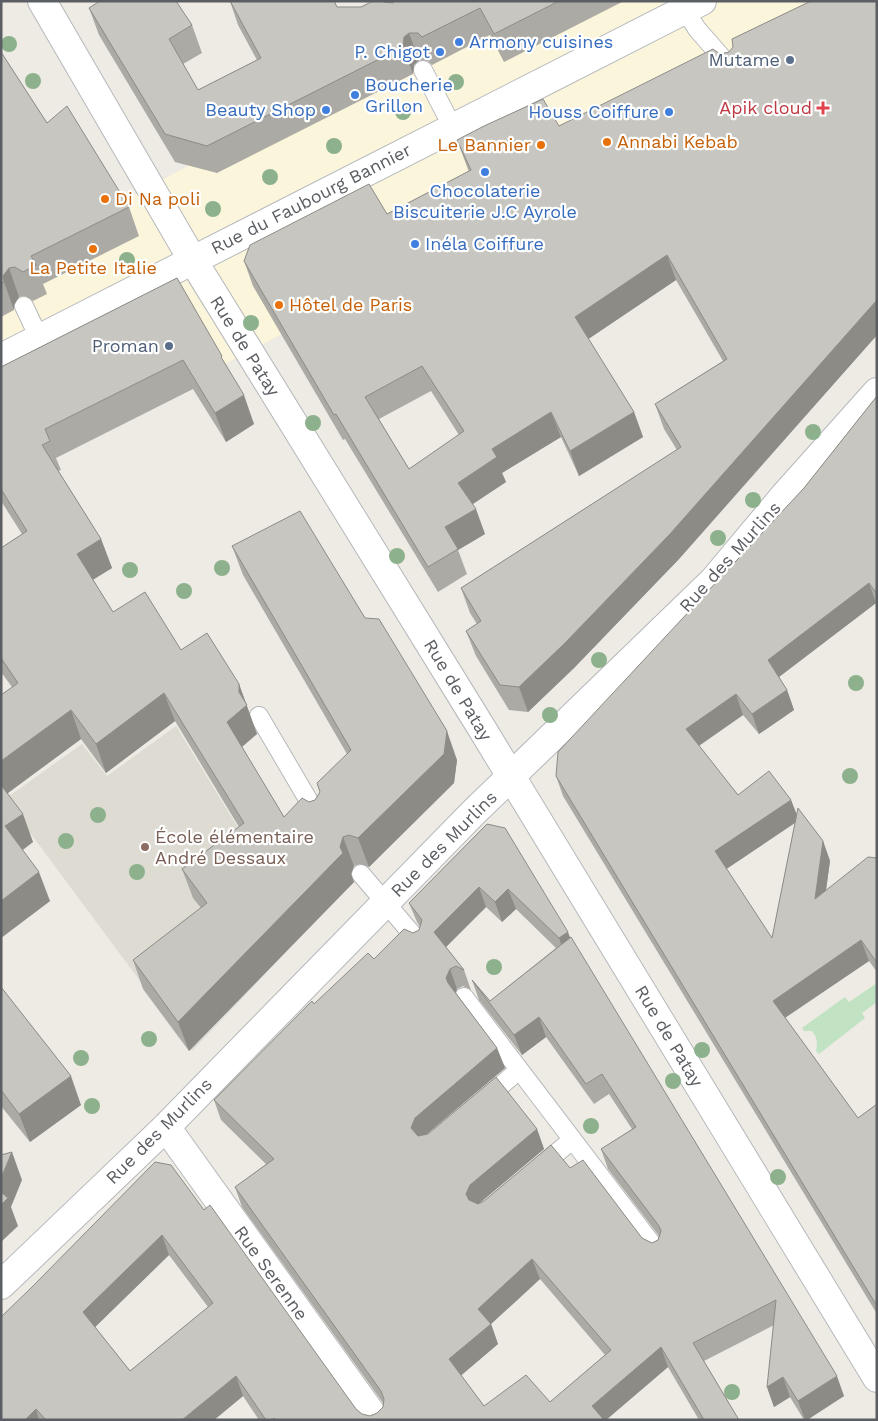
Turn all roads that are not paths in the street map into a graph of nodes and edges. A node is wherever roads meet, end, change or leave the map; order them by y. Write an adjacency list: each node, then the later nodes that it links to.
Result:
1 (42, 1): 6 (street, Rue de Patay)
2 (693, 6): 3 (lane); 5 (street, Rue du Faubourg Bannier)
3 (732, 68)
4 (423, 70): 5 (lane)
5 (453, 128): 6 (street, Rue du Faubourg Bannier)
6 (192, 259): 8 (street, Rue du Faubourg Bannier); 12 (street, Rue de Patay)
7 (24, 306): 8 (lane)
8 (39, 338): 9 (street, Rue du Faubourg Bannier)
9 (1, 358)
10 (877, 392): 12 (street, Rue des Murlins)
11 (259, 716): 13 (lane)
12 (511, 778): 15 (street, Rue des Murlins); 25 (street, Rue de Patay)
13 (320, 820)
14 (361, 874): 15 (lane)
15 (384, 904): 16 (lane); 20 (street, Rue des Murlins)
16 (419, 942)
17 (464, 997): 18 (lane)
18 (519, 1070): 19 (lane); 21 (lane)
19 (474, 1108)
20 (166, 1127): 24 (street, Rue des Murlins); 26 (street, Rue Serenne)
21 (572, 1140): 22 (lane); 23 (lane)
22 (528, 1177)
23 (658, 1252)
24 (1, 1285)
25 (877, 1378)
26 (376, 1420)

